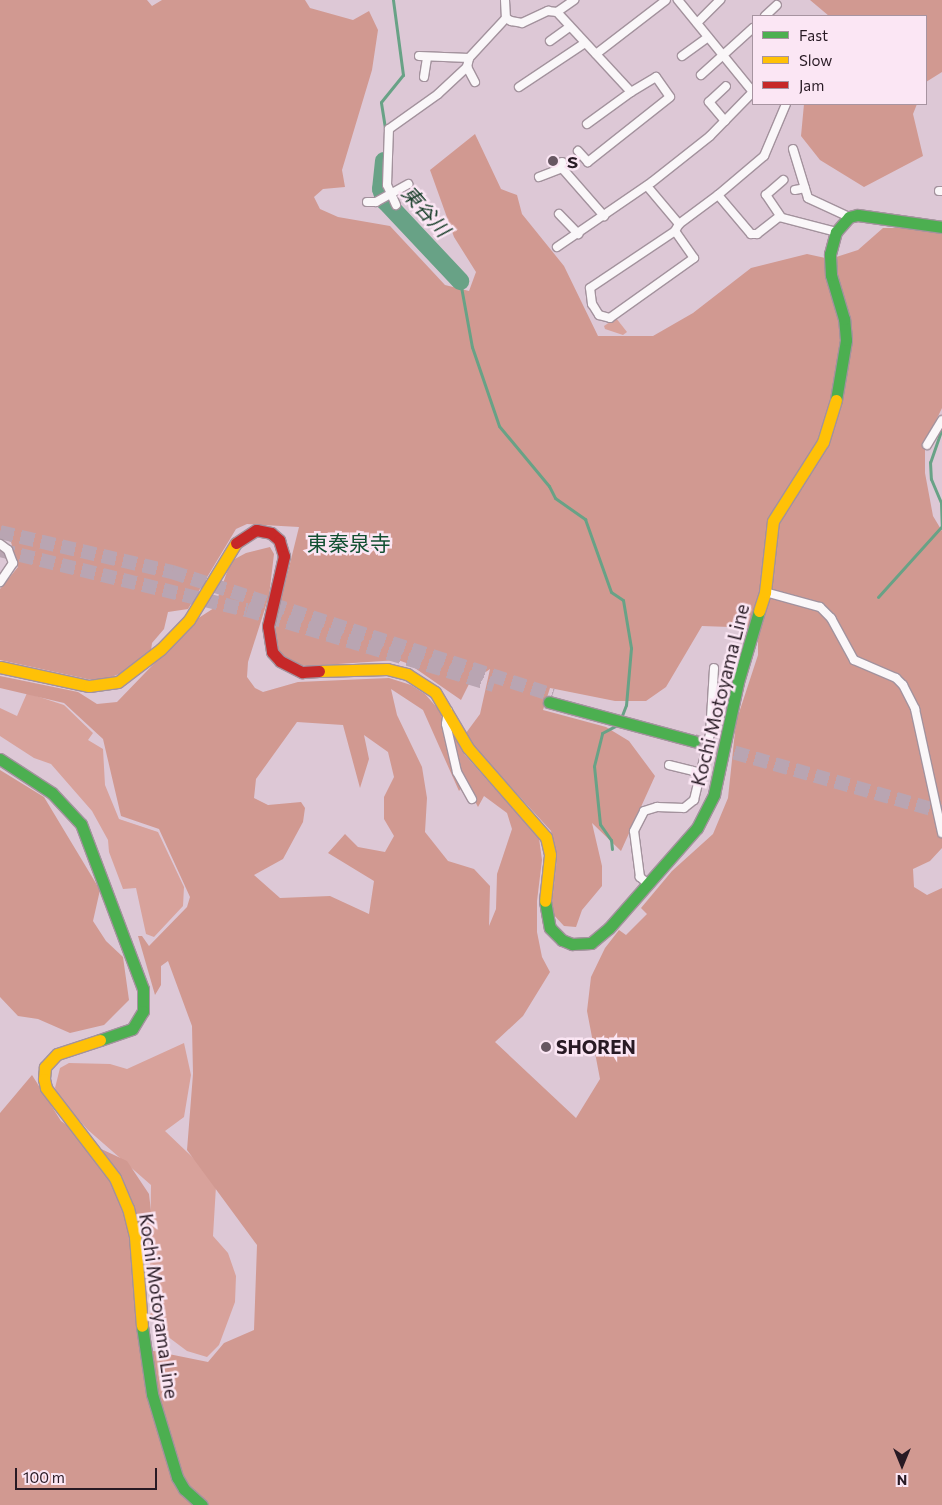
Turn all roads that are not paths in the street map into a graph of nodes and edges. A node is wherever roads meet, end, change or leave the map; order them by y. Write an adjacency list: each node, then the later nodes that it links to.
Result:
1 (505, 0): 9 (street)
2 (574, 0): 7 (street)
3 (666, 0): 16 (street)
4 (678, 0): 10 (street)
5 (720, 0): 10 (street)
6 (777, 5): 8 (street)
7 (557, 12): 9 (street); 11 (street)
8 (766, 15)
9 (506, 18): 19 (street)
10 (697, 22): 13 (street)
11 (569, 27): 14 (street); 15 (street)
12 (752, 29): 18 (street)
13 (708, 37): 17 (street); 18 (street)
14 (550, 41)
15 (585, 43): 16 (street); 24 (street)
16 (596, 54): 26 (street)
17 (682, 56)
18 (724, 56): 20 (street); 25 (street)
19 (468, 62): 21 (street); 22 (street); 40 (street)
20 (700, 75)
21 (424, 77)
22 (475, 82)
23 (726, 86): 29 (street)
24 (519, 88)
25 (752, 91)
26 (631, 92): 30 (street); 32 (street)
27 (752, 93): 29 (street)
28 (786, 105): 39 (street)
29 (725, 121): 36 (street)
30 (587, 124)
31 (793, 149): 37 (street)
32 (578, 151)
33 (540, 177): 44 (street)
34 (783, 180): 45 (street)
35 (408, 184): 40 (street)
36 (647, 186): 44 (street); 47 (street)
37 (805, 188): 38 (street); 46 (street)
38 (795, 190)
39 (718, 195): 45 (street); 47 (street)
40 (389, 196): 41 (street); 42 (street)
41 (368, 202)
42 (396, 205)
43 (559, 214): 50 (street)
44 (604, 216): 50 (street)
45 (781, 217): 49 (street)
46 (849, 217): 48 (main road); 49 (main road, Kochi Motoyama Line)
47 (677, 227): 47 (street)
48 (942, 227)
49 (836, 232): 56 (main road, Kochi Motoyama Line)
50 (578, 234): 51 (street)
51 (557, 247)
52 (942, 420): 53 (street)
53 (927, 445)
54 (0, 544): 55 (street)
55 (0, 582)
56 (765, 592): 66 (street); 67 (main road, Kochi Motoyama Line)
57 (0, 667): 60 (main road, Kochi Motoyama Line)
58 (714, 668): 64 (street)
59 (551, 698): 61 (main road)
60 (448, 709): 65 (street); 67 (main road, Kochi Motoyama Line)
61 (691, 737)
62 (0, 758): 68 (main road, Kochi Motoyama Line)
63 (669, 765): 64 (street)
64 (701, 773): 67 (street)
65 (472, 799)
66 (942, 833)
67 (648, 884)
68 (202, 1505)

